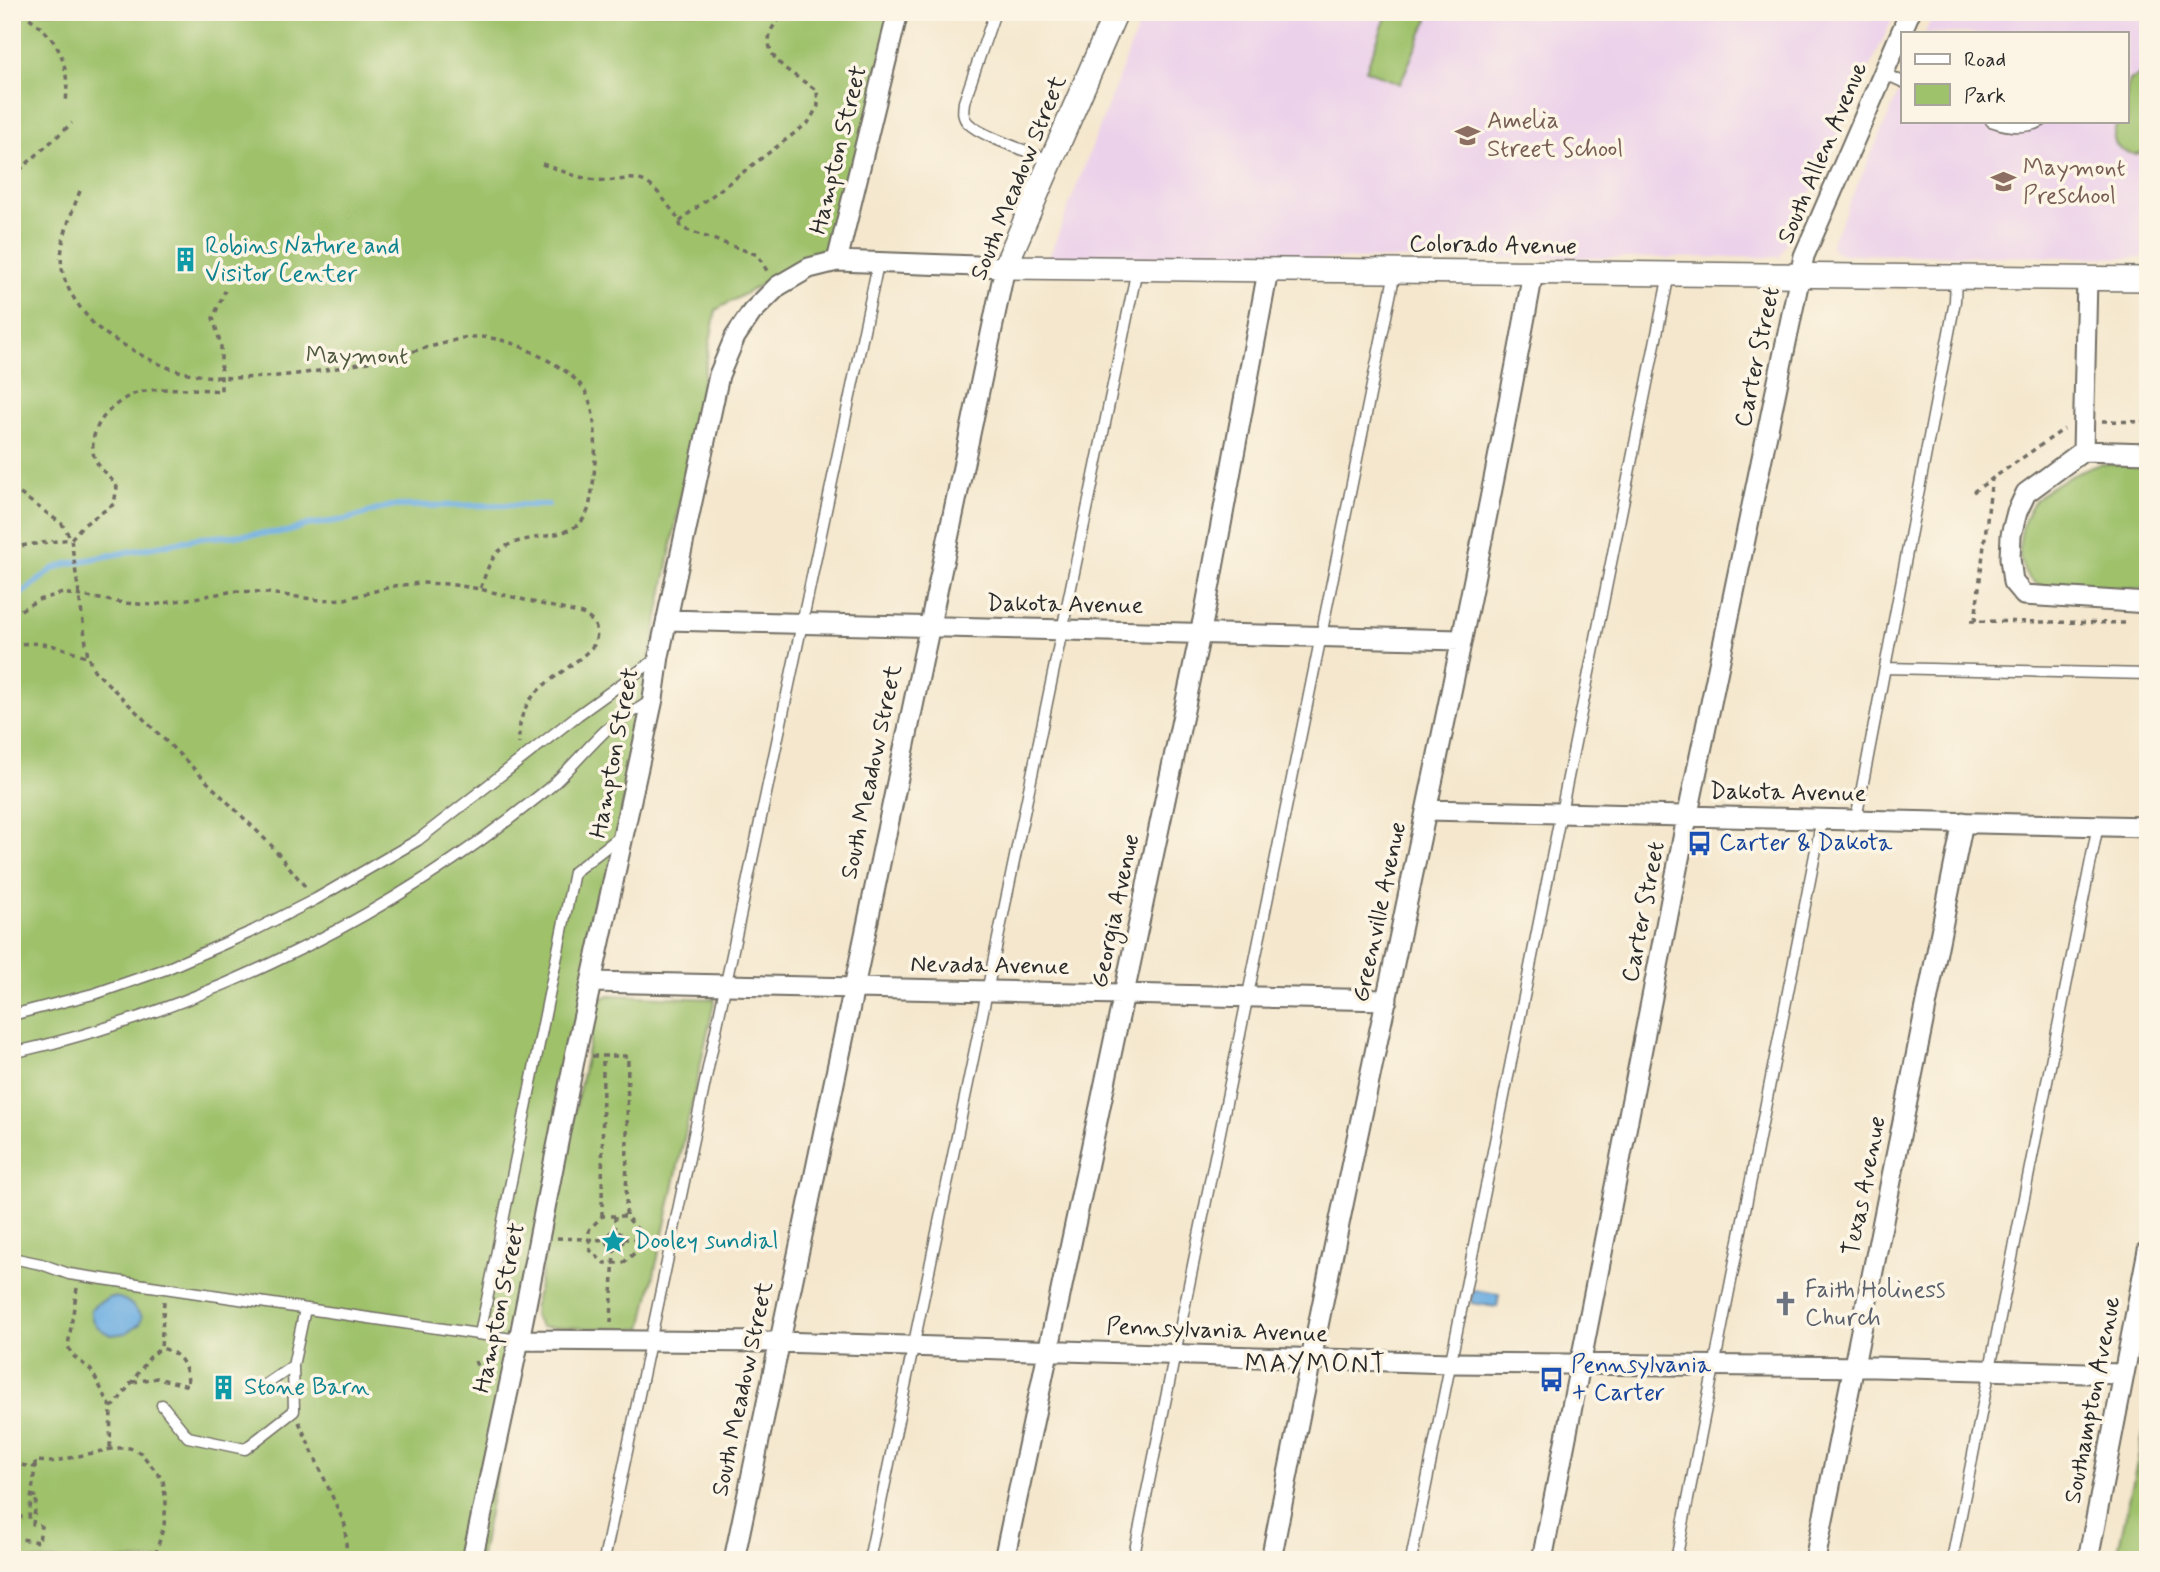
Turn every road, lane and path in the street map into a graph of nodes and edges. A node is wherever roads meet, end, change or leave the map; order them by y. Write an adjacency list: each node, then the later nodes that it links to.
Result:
1 (21, 12): 11 (path)
2 (790, 12): 19 (path)
3 (898, 12): 20 (street, Hampton Street)
4 (995, 12): 15 (lane)
5 (1116, 12): 15 (street, South Meadow Street)
6 (1910, 12): 7 (street, South Allen Avenue)
7 (1901, 32)
8 (1901, 32): 9 (street, South Allen Avenue)
9 (1883, 73): 10 (lane); 29 (street, South Allen Avenue)
10 (1901, 81)
11 (66, 104)
12 (1994, 122): 13 (lane)
13 (2037, 122)
14 (72, 123): 17 (path)
15 (1051, 161): 22 (street, South Meadow Street)
16 (542, 164): 19 (path)
17 (12, 177)
18 (80, 191): 34 (path)
19 (680, 222): 27 (path)
20 (837, 261): 21 (street, Colorado Avenue); 49 (street, Hampton Street)
21 (878, 264): 22 (street, Colorado Avenue); 50 (lane)
22 (1005, 267): 23 (street, Colorado Avenue); 52 (street, South Meadow Street)
23 (1137, 269): 24 (street, Colorado Avenue); 53 (lane)
24 (1269, 271): 25 (street, Colorado Avenue); 54 (street, Georgia Avenue)
25 (1395, 271): 26 (street, Colorado Avenue); 55 (lane)
26 (1533, 272): 28 (street, Colorado Avenue); 56 (street, Greenville Avenue)
27 (769, 274)
28 (1669, 274): 29 (street, Colorado Avenue); 65 (lane)
29 (1800, 275): 30 (street, Colorado Avenue); 66 (street, Carter Street)
30 (1956, 277): 31 (street, Colorado Avenue); 60 (lane)
31 (2087, 278): 32 (street, Colorado Avenue); 38 (street)
32 (2148, 279)
33 (225, 291): 34 (path)
34 (221, 377): 43 (path); 45 (path)
35 (2097, 421): 36 (path)
36 (2148, 422)
37 (2064, 428): 40 (path)
38 (2084, 451): 39 (street); 47 (street)
39 (2148, 453)
40 (1993, 478): 42 (path); 51 (path)
41 (12, 488): 43 (path)
42 (1973, 492)
43 (71, 539): 44 (path); 46 (path)
44 (12, 547)
45 (480, 589): 46 (path); 63 (path)
46 (80, 594): 48 (path); 59 (path)
47 (2148, 603)
48 (12, 615)
49 (667, 620): 50 (street, Dakota Avenue); 58 (street, Hampton Street)
50 (802, 623): 52 (street, Dakota Avenue); 75 (lane)
51 (2134, 623)
52 (929, 627): 53 (street, Dakota Avenue); 76 (street, South Meadow Street)
53 (1062, 630): 54 (street, Dakota Avenue); 77 (lane)
54 (1200, 633): 55 (street, Dakota Avenue); 78 (street, Georgia Avenue)
55 (1320, 637): 56 (street, Dakota Avenue); 79 (lane)
56 (1461, 640): 64 (street, Greenville Avenue)
57 (12, 645): 59 (path)
58 (659, 656): 62 (street, Hampton Street); 63 (lane)
59 (88, 657): 73 (path)
60 (1885, 668): 61 (lane); 68 (lane)
61 (2148, 674)
62 (653, 699): 72 (street, Hampton Street); 82 (lane)
63 (520, 761): 73 (lane)
64 (1427, 810): 65 (street, Dakota Avenue); 80 (street, Greenville Avenue)
65 (1561, 813): 66 (street, Dakota Avenue); 110 (lane)
66 (1688, 816): 67 (street, Dakota Avenue); 111 (street, Carter Street)
67 (1822, 819): 68 (street, Dakota Avenue); 113 (lane)
68 (1856, 819): 69 (street, Dakota Avenue)
69 (1963, 821): 70 (street, Dakota Avenue); 114 (street, Texas Avenue)
70 (2098, 824): 71 (street, Dakota Avenue); 115 (lane)
71 (2148, 827)
72 (624, 834): 74 (street, Hampton Street); 100 (lane)
73 (316, 899): 81 (lane)
74 (592, 982): 75 (street, Nevada Avenue); 87 (street, Hampton Street)
75 (726, 985): 76 (street, Nevada Avenue); 102 (lane)
76 (854, 988): 77 (street, Nevada Avenue); 103 (street, South Meadow Street)
77 (987, 991): 78 (street, Nevada Avenue); 104 (lane)
78 (1124, 994): 79 (street, Nevada Avenue); 106 (street, Georgia Avenue)
79 (1247, 997): 80 (street, Nevada Avenue); 107 (lane)
80 (1387, 1000): 108 (street, Greenville Avenue)
81 (12, 1015)
82 (12, 1053)
83 (602, 1216): 84 (path); 85 (path); 88 (path)
84 (615, 1216): 85 (path); 86 (path)
85 (626, 1216): 91 (path)
86 (615, 1231): 89 (path); 90 (path)
87 (540, 1237): 88 (path); 101 (street, Hampton Street)
88 (589, 1240): 89 (path); 95 (path)
89 (606, 1240): 92 (path)
90 (623, 1240): 91 (path); 92 (path)
91 (638, 1240): 95 (path)
92 (614, 1248): 95 (path)
93 (2148, 1250): 116 (street, Southampton Avenue)
94 (12, 1258): 96 (lane)
95 (613, 1263): 99 (path)
96 (79, 1276): 97 (lane); 121 (path)
97 (165, 1288): 98 (lane); 105 (path)
98 (306, 1309): 100 (lane); 112 (lane)
99 (611, 1324)
100 (480, 1334): 101 (lane)
101 (519, 1340): 102 (street, Pennsylvania Avenue); 136 (street, Hampton Street)
102 (650, 1342): 103 (street, Pennsylvania Avenue); 137 (lane)
103 (779, 1342): 104 (street, Pennsylvania Avenue); 138 (street, South Meadow Street)
104 (913, 1347): 106 (street, Pennsylvania Avenue); 139 (lane)
105 (160, 1348): 117 (path); 117 (path)
106 (1048, 1351): 107 (street, Pennsylvania Avenue); 140 (street, Georgia Avenue)
107 (1174, 1355): 108 (street, Pennsylvania Avenue); 141 (lane)
108 (1311, 1357): 110 (street, Pennsylvania Avenue); 142 (street, Greenville Avenue)
109 (475, 1360): 119 (path)
110 (1450, 1363): 111 (street, Pennsylvania Avenue); 143 (lane)
111 (1581, 1363): 113 (street, Pennsylvania Avenue); 144 (street, Carter Street)
112 (293, 1366): 118 (lane); 122 (lane)
113 (1714, 1366): 114 (street, Pennsylvania Avenue); 145 (lane)
114 (1854, 1366): 115 (street, Pennsylvania Avenue); 146 (street, Texas Avenue)
115 (1990, 1370): 116 (street, Pennsylvania Avenue); 147 (lane)
116 (2123, 1374): 148 (street, Southampton Avenue)
117 (131, 1382): 121 (path)
118 (265, 1385)
119 (487, 1387)
120 (162, 1405): 122 (lane)
121 (111, 1407): 123 (path)
122 (294, 1410): 135 (path)
123 (110, 1449): 126 (path); 134 (path)
124 (12, 1465): 125 (path)
125 (19, 1465): 126 (path); 127 (path)
126 (35, 1467): 128 (path)
127 (15, 1483): 129 (path)
128 (32, 1496): 130 (path); 130 (path)
129 (12, 1504)
130 (19, 1516): 131 (path)
131 (12, 1517)
132 (144, 1557): 133 (path)
133 (134, 1560)
134 (154, 1560)
135 (347, 1560)
136 (472, 1560)
137 (604, 1560)
138 (734, 1560)
139 (869, 1560)
140 (1004, 1560)
141 (1133, 1560)
142 (1271, 1560)
143 (1411, 1560)
144 (1542, 1560)
145 (1676, 1560)
146 (1815, 1560)
147 (1952, 1560)
148 (2088, 1560)

